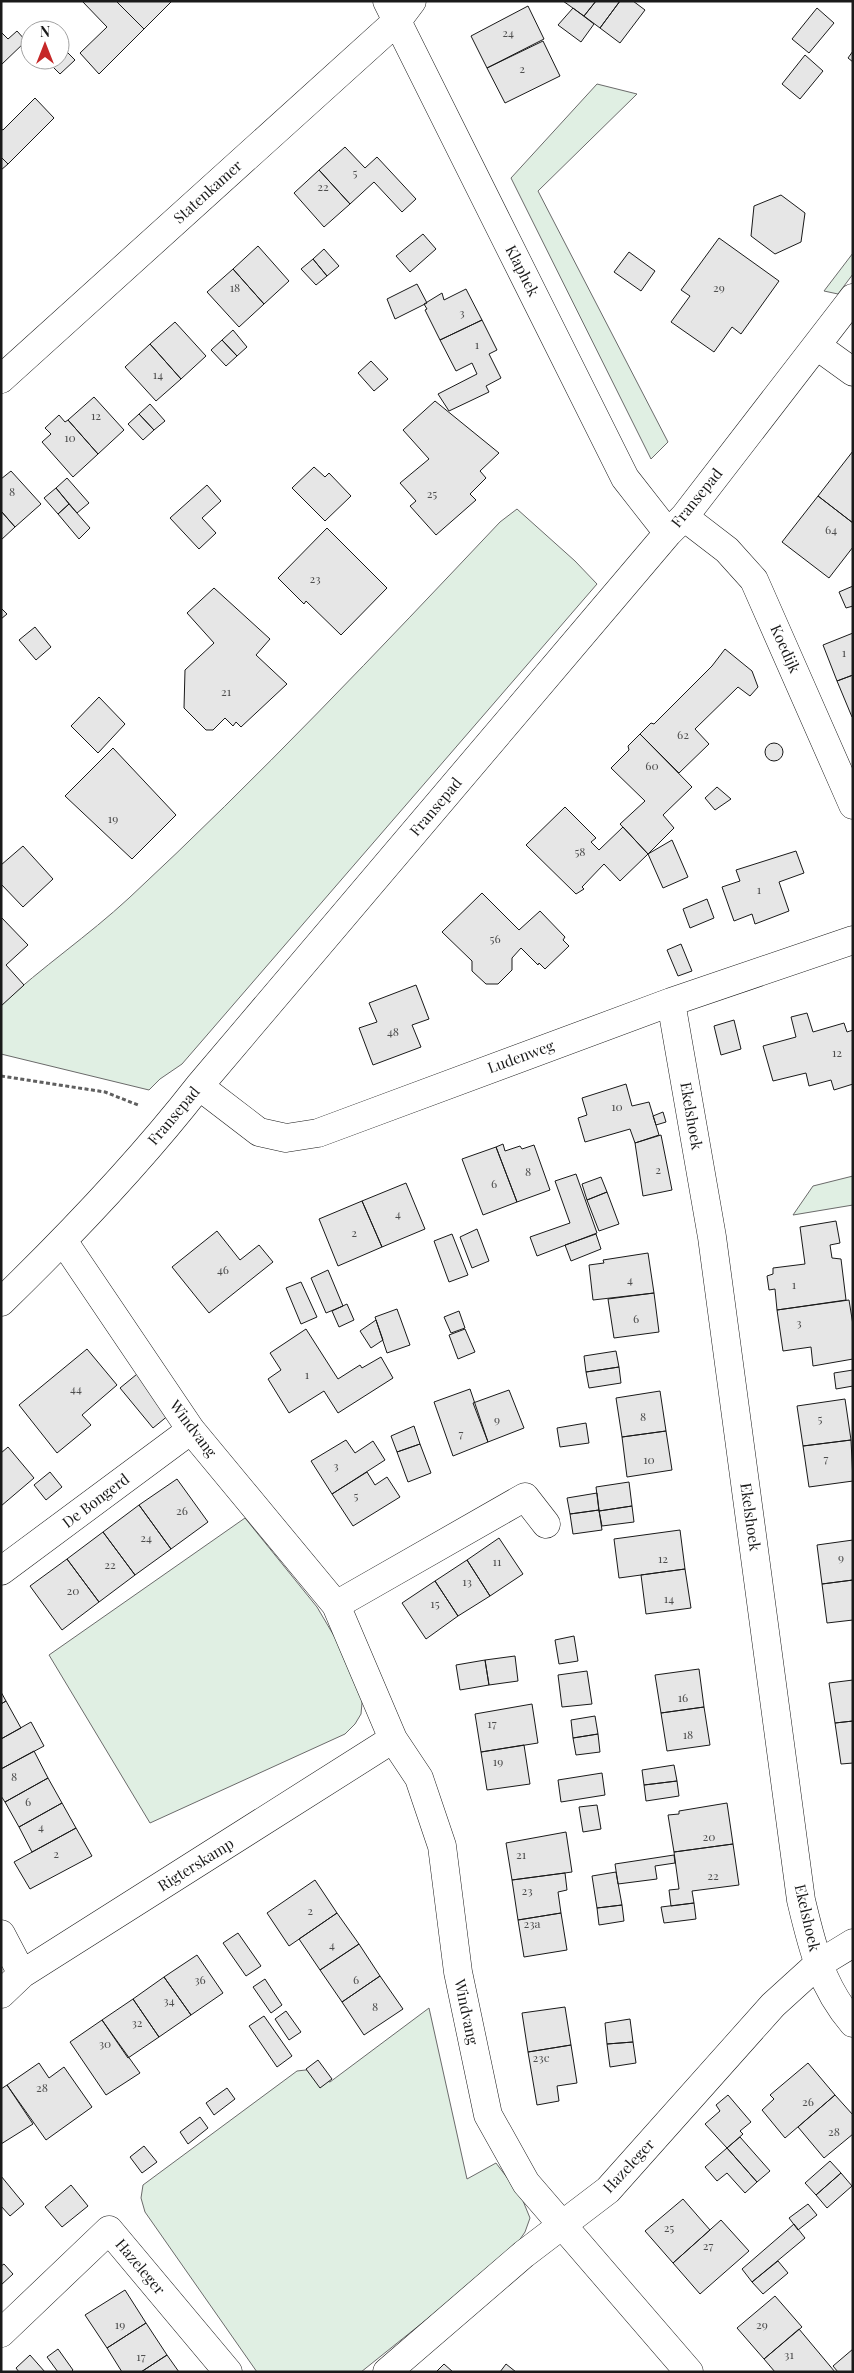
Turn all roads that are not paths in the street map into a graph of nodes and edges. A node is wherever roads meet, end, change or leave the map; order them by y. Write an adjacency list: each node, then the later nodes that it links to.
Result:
1 (399, 8): 5 (street, Statenkamer); 6 (street, Klaphek)
2 (853, 298): 3 (street, Fransepad)
3 (817, 346): 4 (street); 6 (street, Fransepad)
4 (853, 372)
5 (1, 379)
6 (676, 525): 7 (street, Koedijk); 10 (street, Fransepad)
7 (853, 805)
8 (853, 940): 9 (street, Ludenweg)
9 (671, 1002): 10 (street, Ludenweg); 20 (street, Ekelshoek)
10 (199, 1086): 11 (street, Fransepad)
11 (64, 1242): 12 (street, Fransepad); 13 (street, Windvang)
12 (1, 1302)
13 (191, 1430): 15 (street, De Bongerd); 16 (street, Windvang)
14 (546, 1524): 16 (street)
15 (1, 1571)
16 (336, 1605): 17 (street, Windvang)
17 (393, 1739): 21 (street, Rigterskamp); 24 (street, Windvang)
18 (1, 1934): 21 (street)
19 (853, 1943): 20 (street, Hazeleger)
20 (818, 1965): 23 (street, Ekelshoek); 24 (street, Hazeleger)
21 (22, 1974): 22 (street, Rigterskamp)
22 (1, 1994)
23 (853, 2023)
24 (563, 2226): 27 (street, Hazeleger); 28 (street, Windvang)
25 (1, 2333): 26 (street, Hazeleger)
26 (228, 2372)
27 (387, 2372)
28 (689, 2372)

